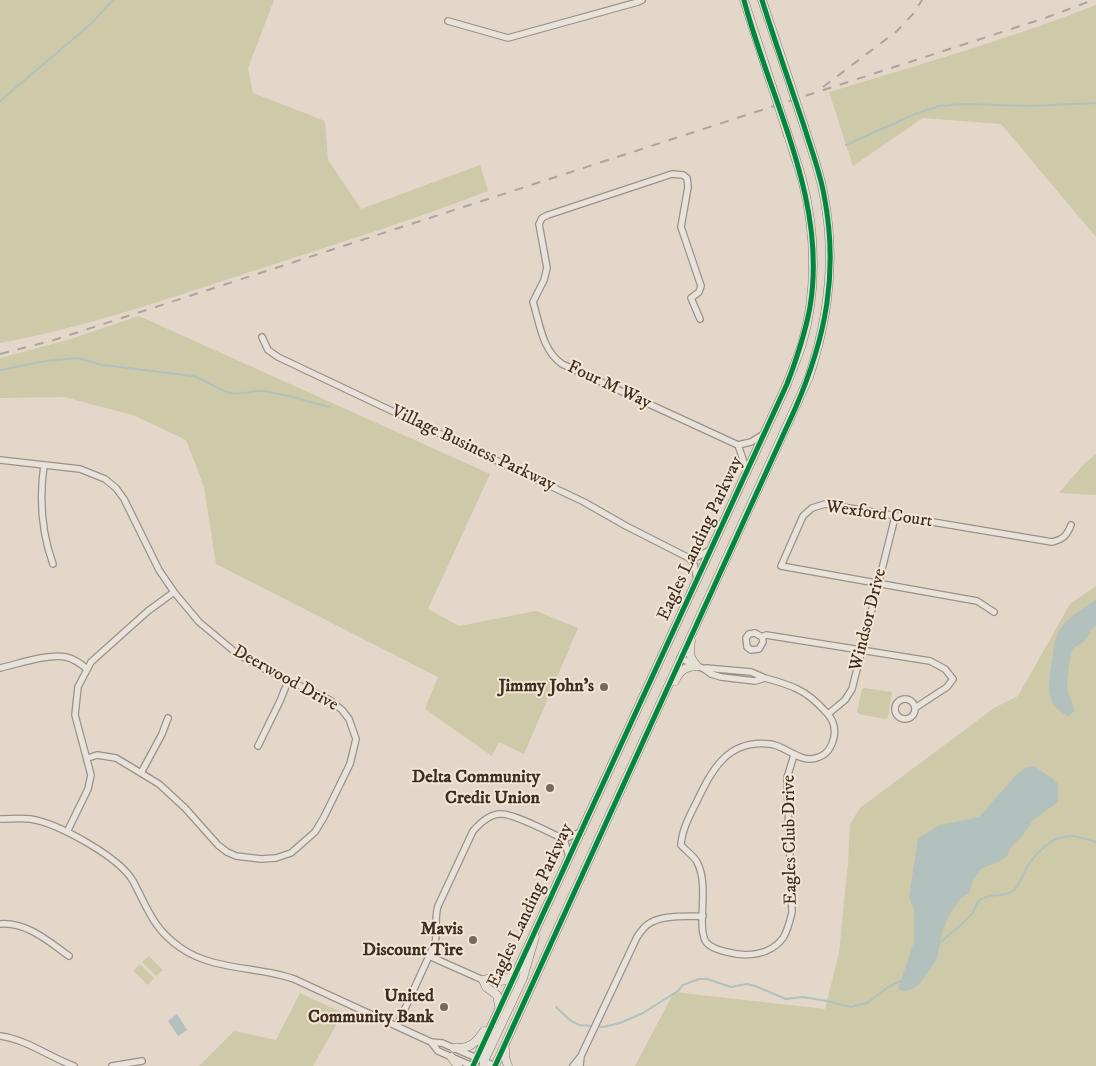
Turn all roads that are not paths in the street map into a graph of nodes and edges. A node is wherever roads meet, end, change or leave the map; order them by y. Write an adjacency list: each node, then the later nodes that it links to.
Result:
1 (642, 0): 4 (street)
2 (744, 0): 7 (main road, Eagles Landing Parkway, bridge)
3 (762, 0): 21 (main road, Eagles Landing Parkway, bridge)
4 (448, 21)
5 (700, 319): 8 (street, Four M Way)
6 (262, 337): 15 (street, Village Business Parkway)
7 (764, 434): 8 (street); 11 (main road, Eagles Landing Parkway)
8 (738, 445): 11 (street)
9 (0, 460): 10 (street, Deerwood Drive)
10 (44, 466): 16 (street); 19 (street, Deerwood Drive)
11 (748, 471): 14 (main road, Eagles Landing Parkway)
12 (895, 517): 13 (street, Wexford Court); 18 (street, Windsor Drive); 18 (street, Wexford Court)
13 (1071, 524)
14 (711, 550): 15 (street); 17 (main road, Eagles Landing Parkway)
15 (689, 558): 17 (street)
16 (53, 564)
17 (698, 580): 40 (main road, Eagles Landing Parkway)
18 (878, 583): 20 (street); 23 (street, Windsor Drive)
19 (174, 592): 27 (street); 29 (street, Deerwood Drive)
20 (994, 612)
21 (693, 630): 24 (main road, Eagles Landing Parkway); 26 (main road)
22 (762, 637): 23 (street)
23 (862, 650): 30 (street); 31 (street, Windsor Drive)
24 (680, 658): 26 (street); 34 (main road, Eagles Landing Parkway)
25 (0, 668): 27 (street)
26 (702, 668): 28 (street); 28 (street); 34 (main road)
27 (87, 669): 36 (street)
28 (765, 678): 31 (street)
29 (288, 680): 33 (street); 37 (street, Deerwood Drive)
30 (915, 708)
31 (828, 714): 35 (street)
32 (168, 718): 37 (street)
33 (258, 746)
34 (640, 746): 53 (main road, Eagles Landing Parkway)
35 (794, 755): 43 (street); 43 (street, Eagles Club Drive)
36 (88, 758): 37 (street, Deerwood Drive); 39 (street)
37 (141, 773)
38 (0, 819): 39 (street)
39 (67, 832): 51 (street)
40 (581, 832): 41 (street); 42 (main road, Eagles Landing Parkway)
41 (564, 839): 42 (street); 47 (street)
42 (569, 857): 44 (main road, Eagles Landing Parkway)
43 (703, 916): 56 (street)
44 (539, 920): 48 (main road, Eagles Landing Parkway); 59 (main road)
45 (0, 924): 46 (street)
46 (69, 956)
47 (430, 956): 49 (street); 51 (street)
48 (516, 971): 49 (main road); 50 (main road, Eagles Landing Parkway)
49 (483, 980): 50 (main road)
50 (499, 1007): 55 (main road); 59 (main road, Eagles Landing Parkway)
51 (397, 1026): 54 (street)
52 (0, 1036): 60 (street)
53 (507, 1039): 64 (main road, Eagles Landing Parkway); 65 (main road)
54 (431, 1042): 55 (street); 57 (street)
55 (454, 1048): 59 (street)
56 (581, 1056): 66 (street); 67 (street)
57 (451, 1057): 62 (main road); 63 (street)
58 (142, 1061): 61 (street)
59 (481, 1063): 63 (main road, Eagles Landing Parkway); 64 (street)
60 (74, 1066)
61 (112, 1066)
62 (458, 1066)
63 (472, 1066)
64 (495, 1066)
65 (508, 1066)
66 (572, 1066)
67 (580, 1066)

